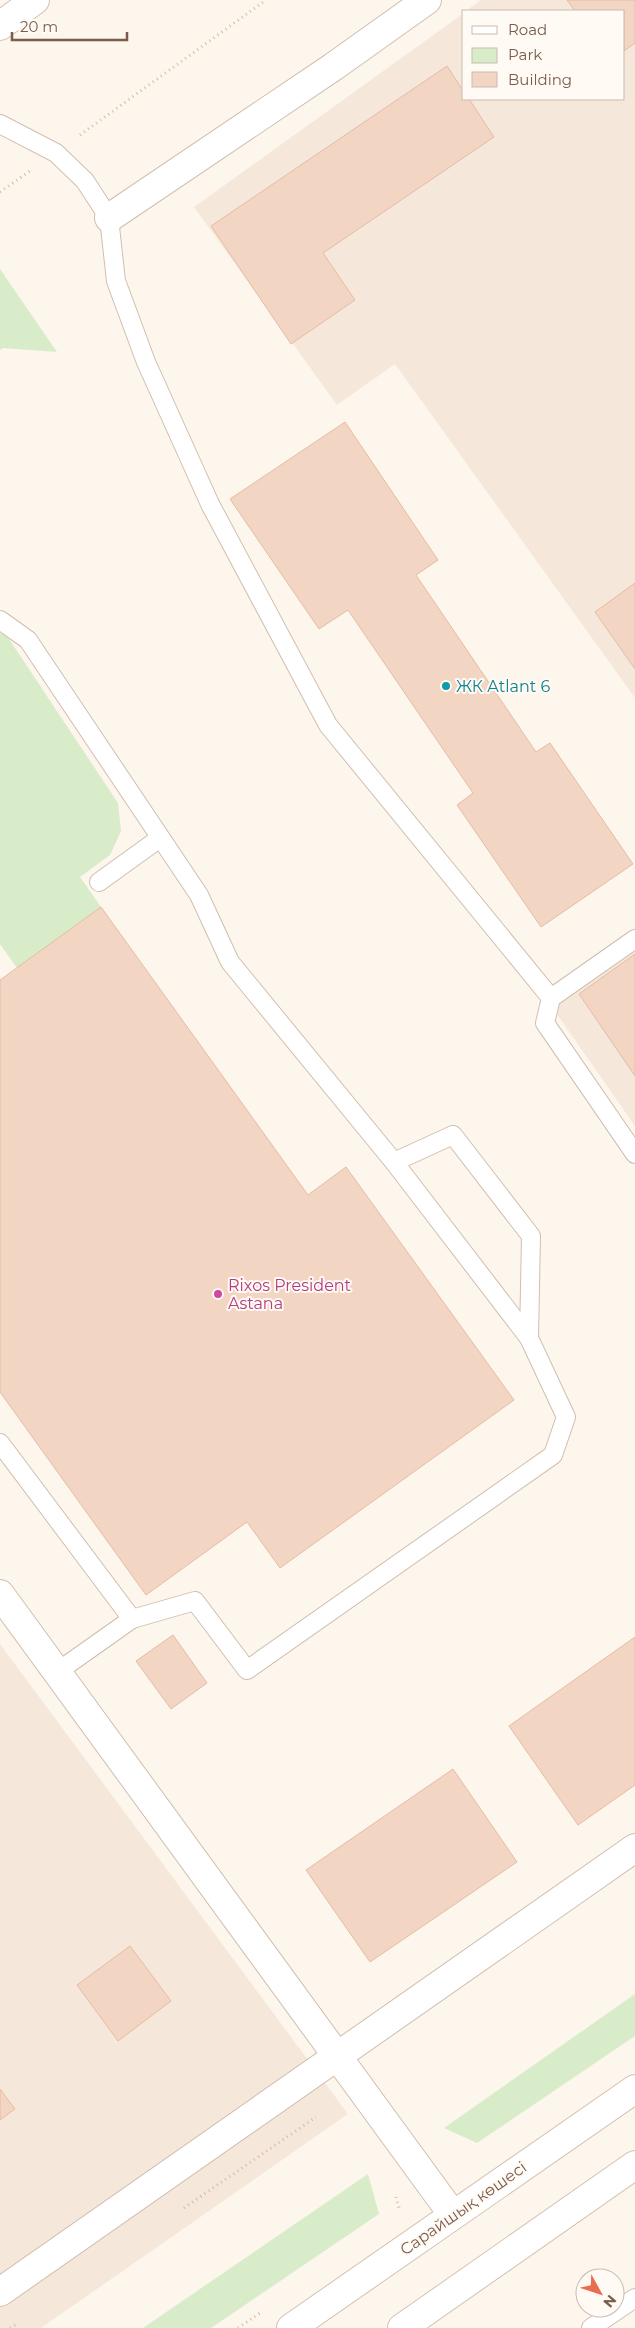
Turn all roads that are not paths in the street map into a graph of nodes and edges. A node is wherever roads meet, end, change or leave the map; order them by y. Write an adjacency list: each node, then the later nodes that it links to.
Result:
1 (35, 0): 3 (street)
2 (427, 0): 5 (street)
3 (0, 26)
4 (0, 124): 5 (lane)
5 (109, 218): 10 (lane)
6 (0, 620): 7 (lane)
7 (160, 838): 8 (lane); 12 (lane)
8 (99, 882)
9 (635, 939): 10 (lane)
10 (551, 998): 11 (lane)
11 (635, 1154)
12 (394, 1162): 13 (lane); 13 (lane)
13 (529, 1338): 16 (lane)
14 (0, 1443): 16 (lane)
15 (0, 1594): 17 (street)
16 (132, 1619): 17 (lane)
17 (57, 1672): 19 (street)
18 (635, 1848): 19 (street)
19 (336, 2057): 22 (street); 23 (street)
20 (635, 2089): 22 (street, Сарайшық көшесі)
21 (635, 2164): 26 (street)
22 (453, 2214): 25 (street, Сарайшық көшесі)
23 (0, 2292)
24 (635, 2298): 27 (lane)
25 (291, 2328)
26 (402, 2328)
27 (591, 2328)

